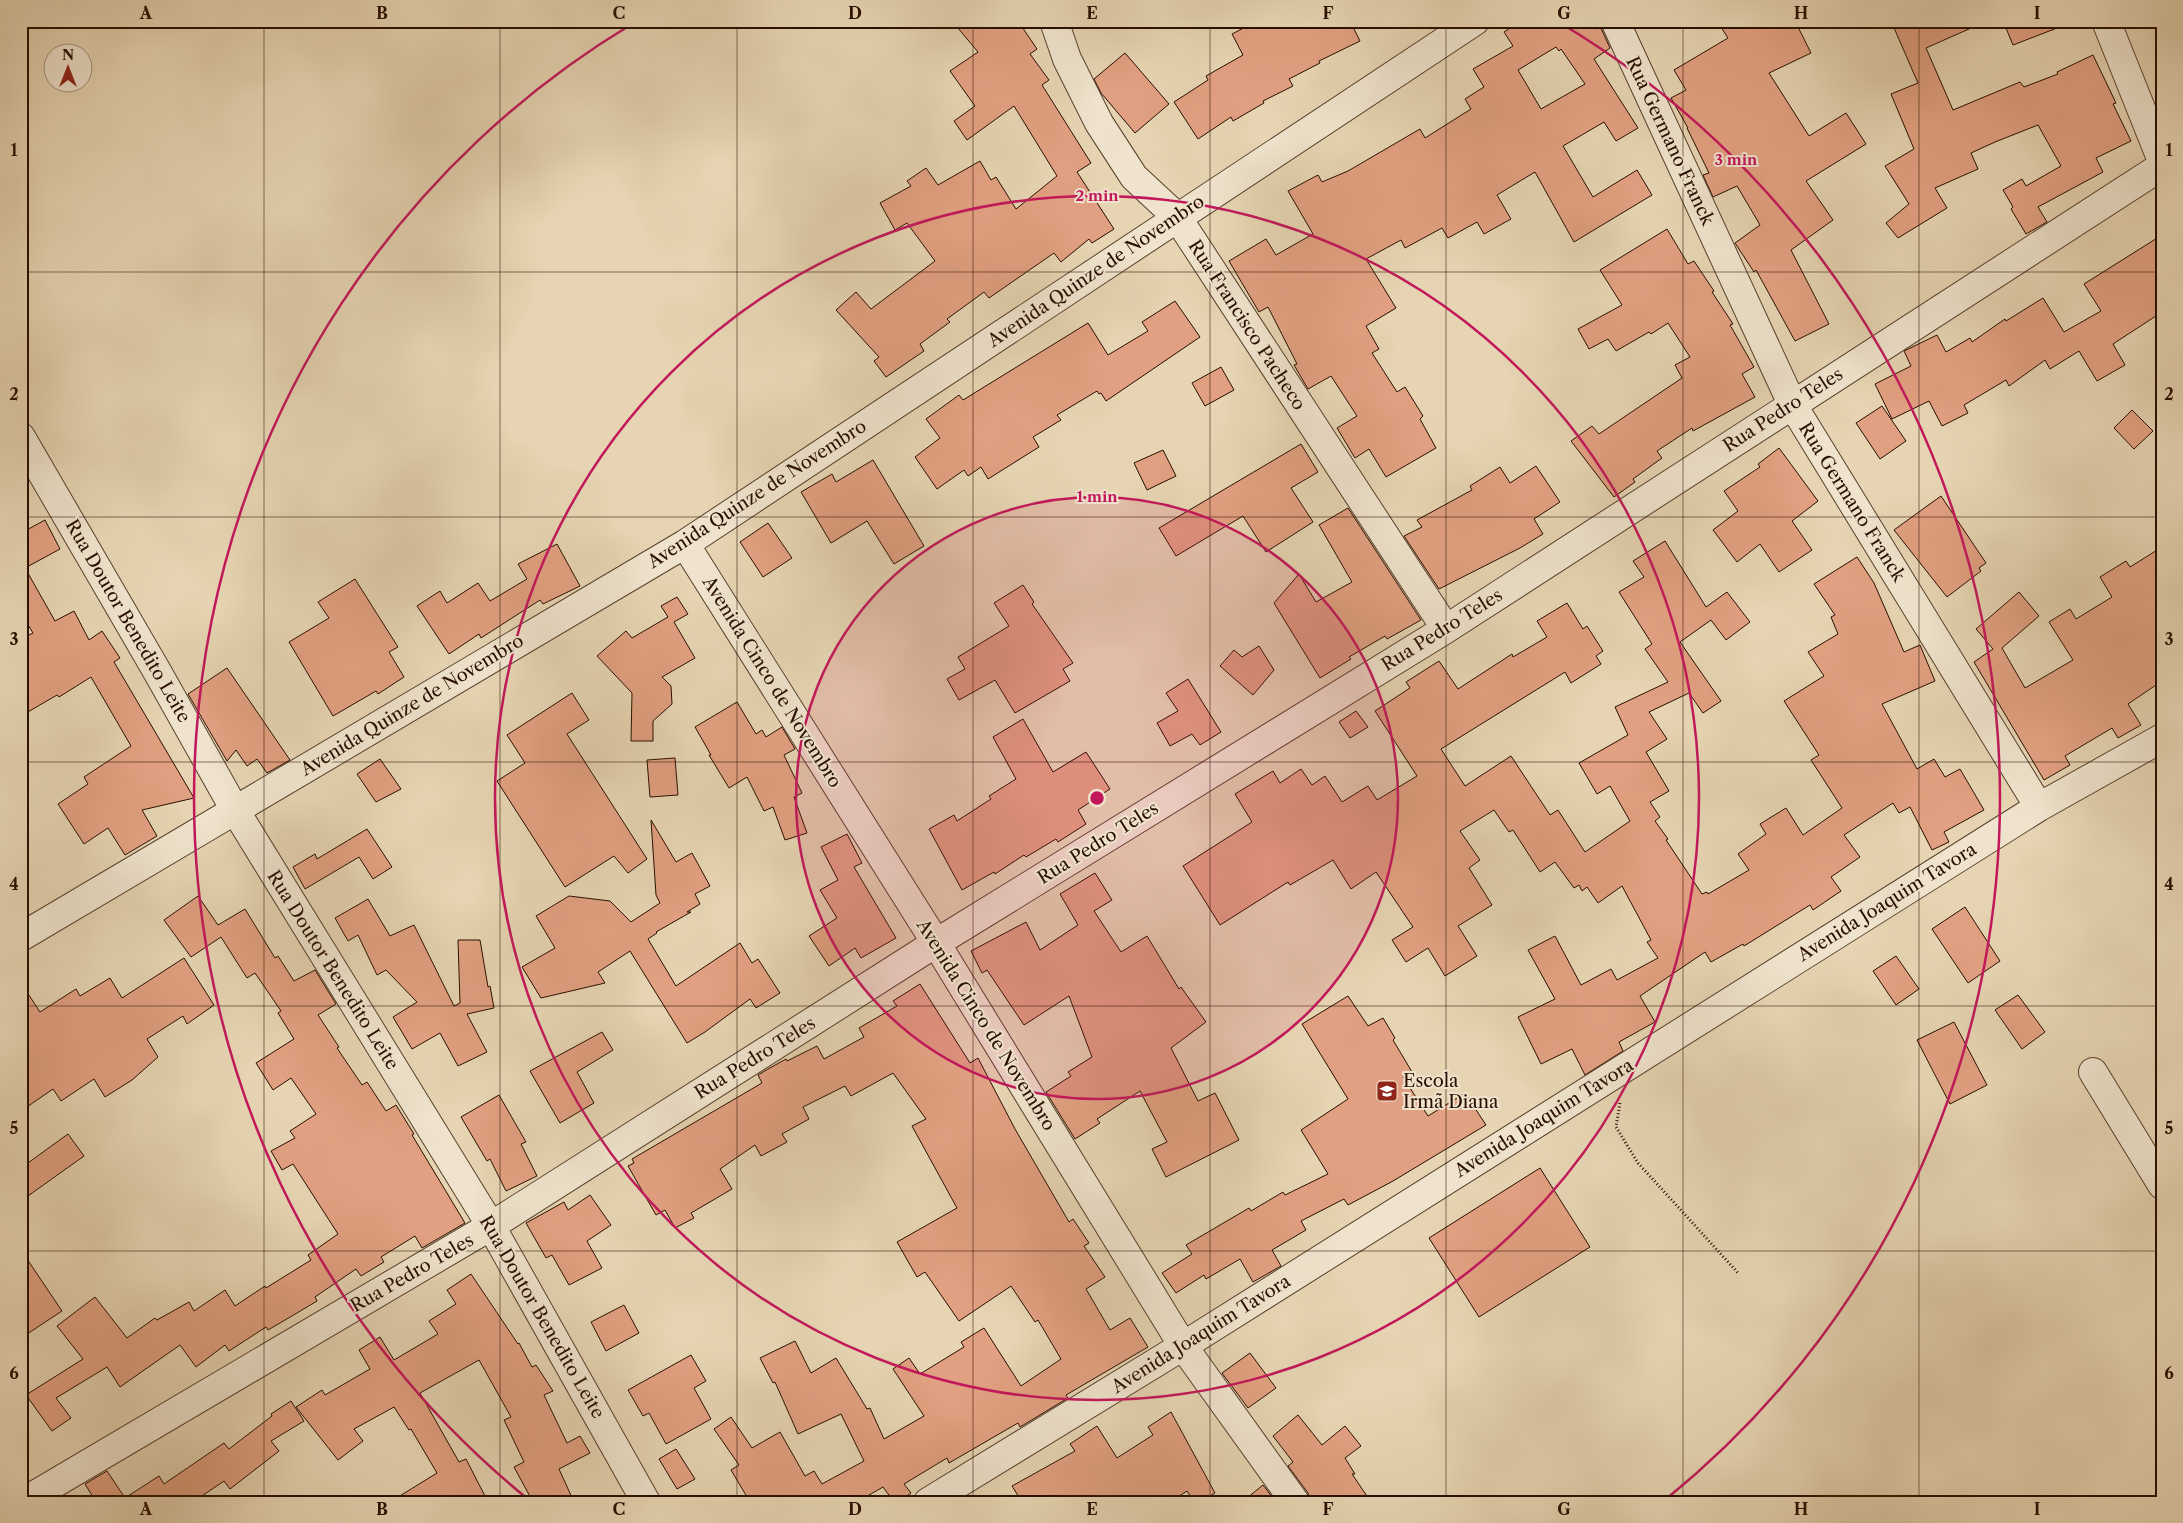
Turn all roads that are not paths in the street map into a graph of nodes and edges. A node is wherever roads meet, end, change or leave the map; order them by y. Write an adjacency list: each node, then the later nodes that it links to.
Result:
1 (1054, 21): 7 (street, Rua Francisco Pacheco)
2 (1475, 21): 7 (street, Avenida Quinze de Novembro)
3 (1615, 21): 8 (street, Rua Germano Franck)
4 (2106, 21): 5 (street)
5 (2162, 161)
6 (2162, 166): 8 (street, Rua Pedro Teles)
7 (1177, 217): 10 (street, Avenida Quinze de Novembro); 11 (street, Rua Francisco Pacheco)
8 (1792, 404): 11 (street, Rua Pedro Teles); 13 (street, Rua Germano Franck)
9 (21, 437): 14 (street, Rua Doutor Benedito Leite)
10 (685, 544): 14 (street, Avenida Quinze de Novembro); 16 (street, Avenida Cinco de Novembro)
11 (1446, 628): 16 (street, Rua Pedro Teles)
12 (2162, 738): 13 (street, Avenida Joaquim Tavora)
13 (2038, 807): 20 (street, Avenida Joaquim Tavora)
14 (236, 810): 15 (street, Avenida Quinze de Novembro); 19 (street, Rua Doutor Benedito Leite)
15 (21, 937)
16 (936, 943): 19 (street, Rua Pedro Teles); 20 (street, Avenida Cinco de Novembro)
17 (2093, 1072): 18 (street)
18 (2162, 1185)
19 (491, 1226): 21 (street, Rua Pedro Teles); 22 (street, Rua Doutor Benedito Leite)
20 (1183, 1346): 23 (street, Avenida Joaquim Tavora); 24 (street, Avenida Cinco de Novembro)
21 (26, 1497)
22 (646, 1502)
23 (928, 1502)
24 (1295, 1502)

